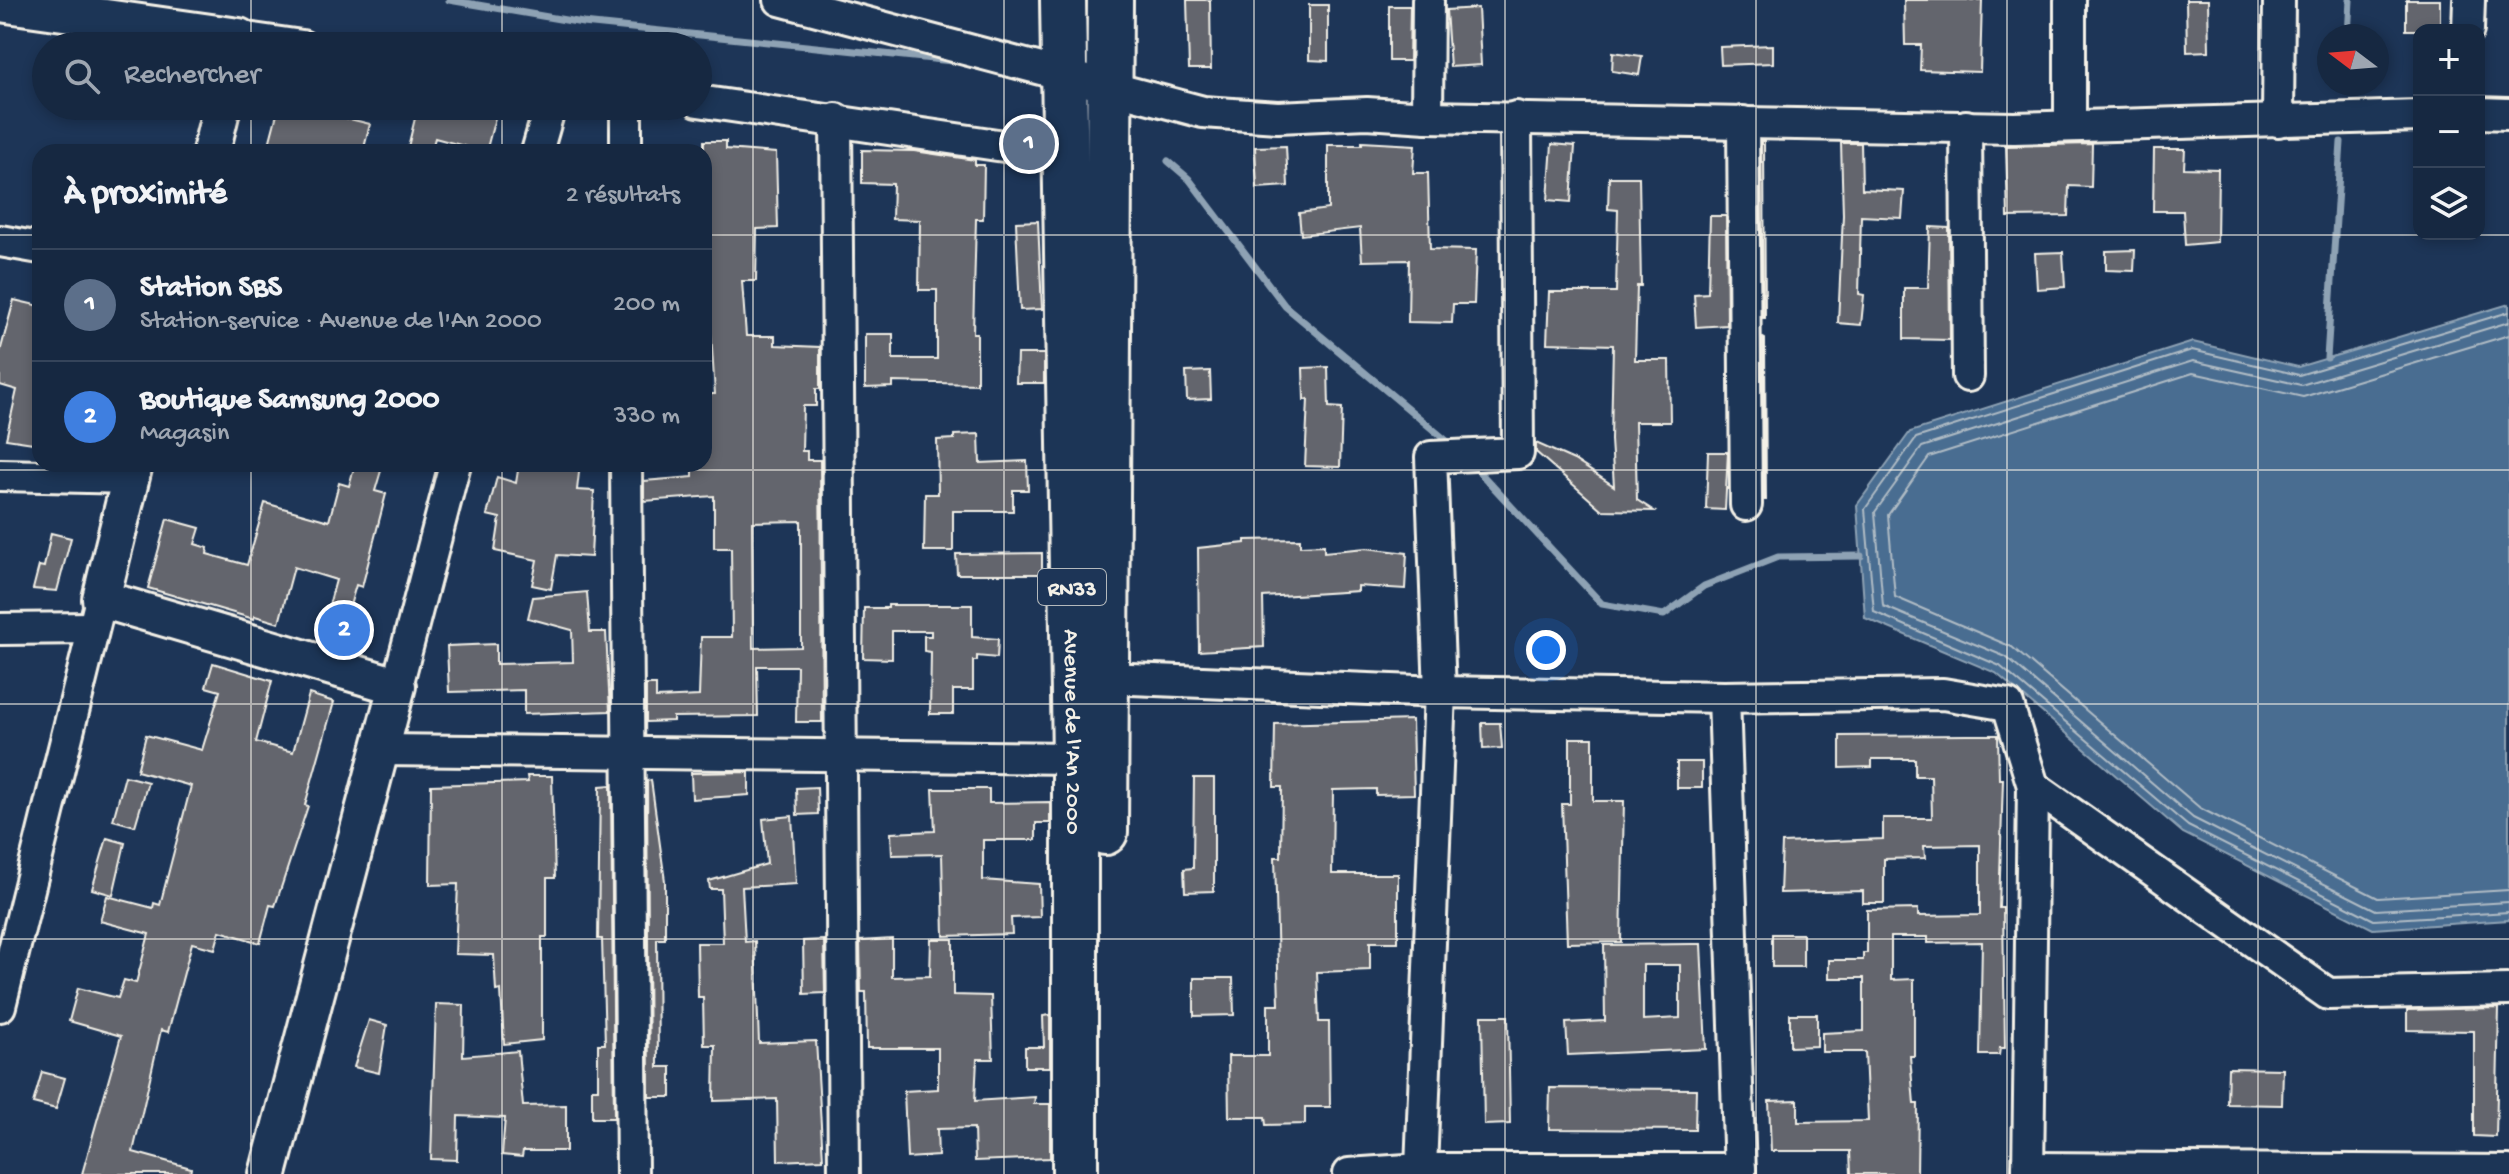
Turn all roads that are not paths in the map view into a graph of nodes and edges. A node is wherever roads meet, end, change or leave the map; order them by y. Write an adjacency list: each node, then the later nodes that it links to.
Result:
1 (780, 0): 9 (street)
2 (1063, 0): 12 (main road, Avenue de l'An 2000 / RN33)
3 (1110, 0): 13 (main road, Avenue de l'An 2000 / RN33)
4 (1428, 0): 18 (street)
5 (2070, 0): 27 (street)
6 (2279, 0): 24 (street)
7 (2469, 0): 10 (street)
8 (0, 3): 11 (street)
9 (817, 4): 12 (street)
10 (2468, 24)
11 (177, 32)
12 (1063, 72): 13 (street); 31 (main road, Avenue de l'An 2000 / RN33)
13 (1110, 85): 18 (street); 43 (main road, Avenue de l'An 2000 / RN33)
14 (712, 103): 20 (street)
15 (2485, 113): 16 (street)
16 (2509, 114)
17 (2413, 116): 24 (street)
18 (1427, 117): 19 (street)
19 (1516, 117): 25 (street); 45 (street)
20 (836, 119): 31 (street); 49 (street)
21 (219, 120): 28 (street)
22 (546, 120): 29 (street)
23 (626, 120): 30 (street)
24 (2278, 121): 27 (street)
25 (1743, 122): 26 (street); 40 (street)
26 (1966, 126): 27 (street); 34 (street)
27 (2070, 126)
28 (213, 144)
29 (539, 144)
30 (626, 144)
31 (1065, 155): 50 (main road, Avenue de l'An 2000 / RN33)
32 (0, 241): 33 (street)
33 (32, 247)
34 (1968, 376)
35 (99, 472): 39 (street)
36 (132, 472): 41 (street)
37 (453, 472): 44 (street)
38 (626, 472): 48 (street)
39 (0, 475)
40 (1746, 505)
41 (97, 614): 42 (street); 44 (street); 53 (street)
42 (0, 629)
43 (1107, 678): 45 (street); 62 (main road, Avenue de l'An 2000 / RN33)
44 (397, 686): 47 (street)
45 (1440, 692): 46 (street); 54 (street)
46 (1724, 697): 51 (street); 57 (street)
47 (380, 750): 48 (street); 58 (street)
48 (625, 750): 49 (street); 59 (street)
49 (843, 755): 50 (street); 60 (street)
50 (1075, 758): 61 (main road, Avenue de l'An 2000 / RN33)
51 (2033, 786): 52 (street); 55 (street)
52 (2509, 990)
53 (0, 1006)
54 (1421, 1169): 57 (street); 63 (street)
55 (2028, 1171): 56 (street)
56 (2509, 1171)
57 (1740, 1172)
58 (268, 1174)
59 (632, 1174)
60 (844, 1174)
61 (1075, 1174)
62 (1100, 1174)
63 (1349, 1174)

